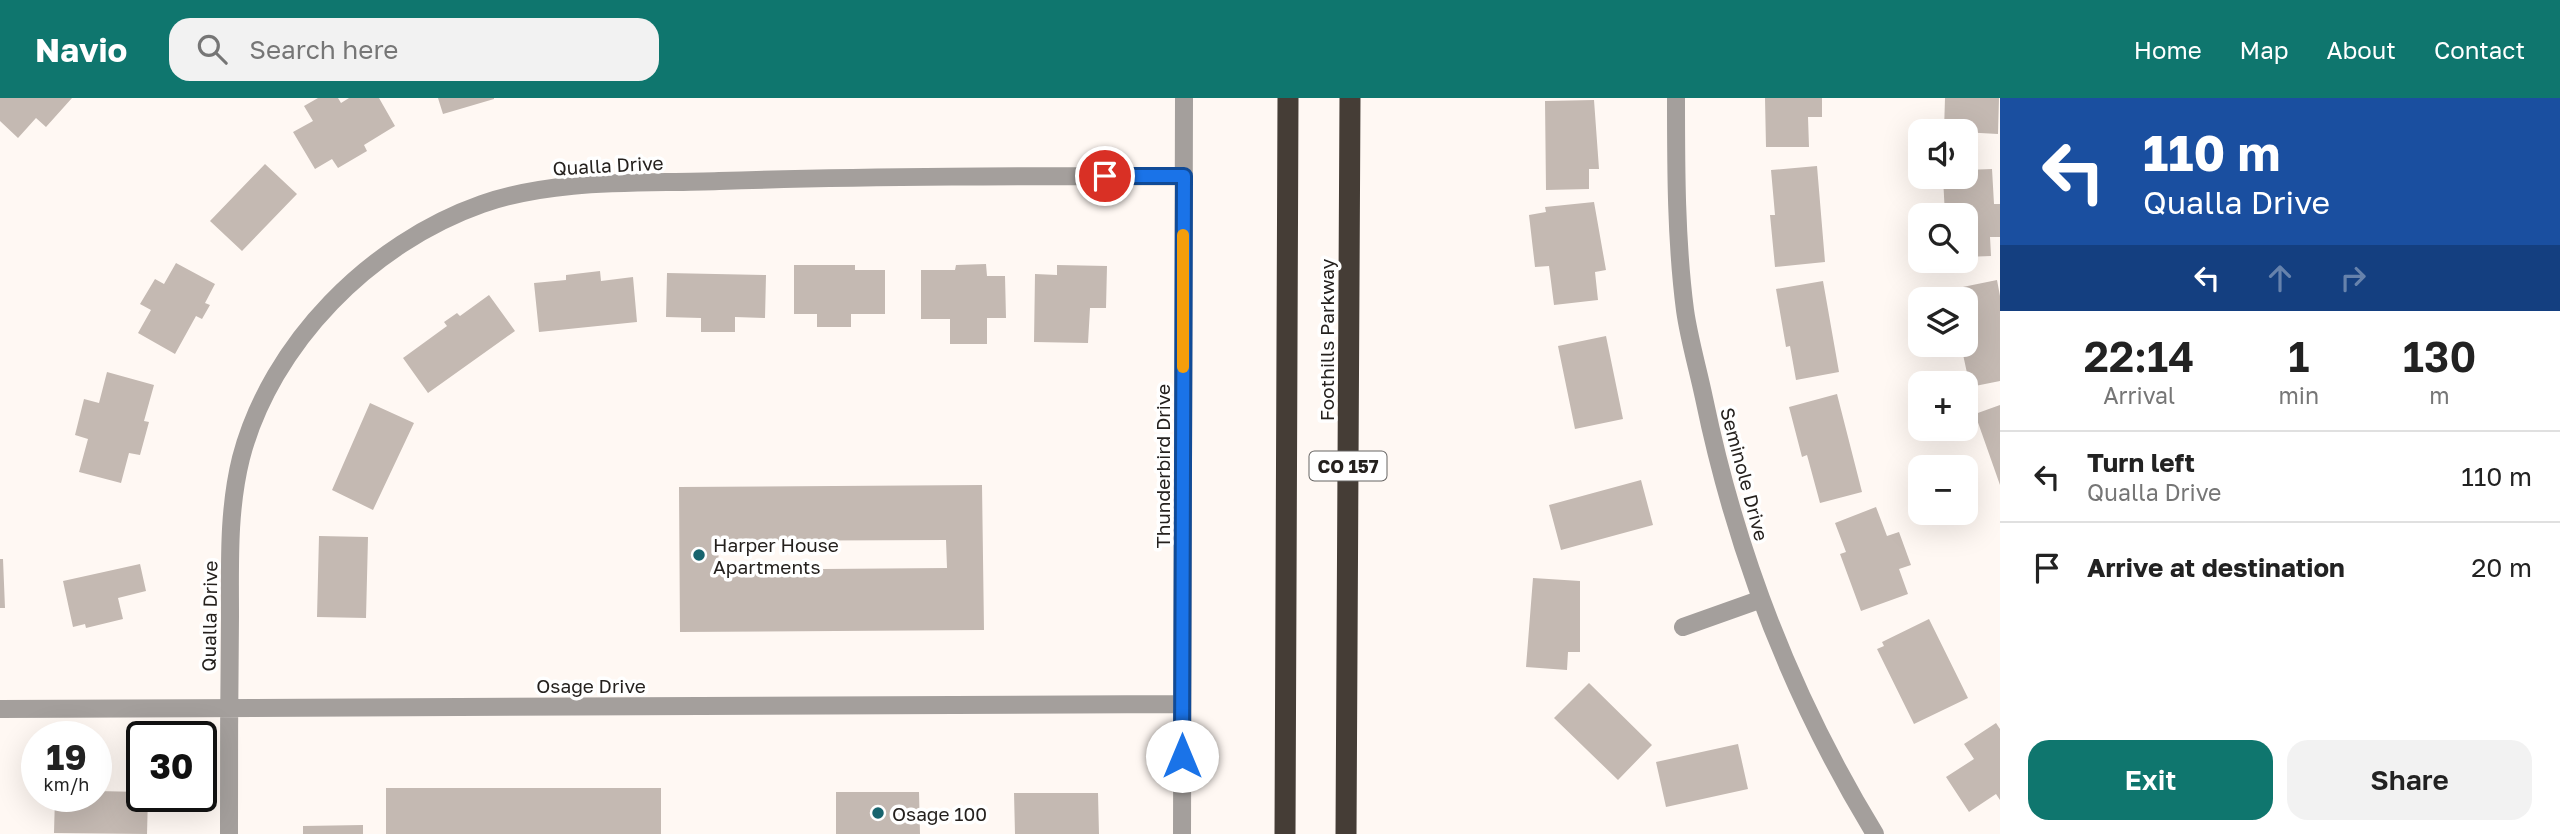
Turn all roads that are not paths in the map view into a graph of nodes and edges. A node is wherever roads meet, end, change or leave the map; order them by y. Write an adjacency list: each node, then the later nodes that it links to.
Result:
1 (1184, 98): 5 (street, Thunderbird Drive)
2 (1288, 98): 13 (highway, Foothills Parkway / CO 157)
3 (1350, 98): 14 (highway, Foothills Parkway / CO 157)
4 (1676, 98): 6 (street, Seminole Drive)
5 (1184, 176): 8 (street, Thunderbird Drive); 9 (street, Qualla Drive)
6 (1759, 600): 7 (street); 15 (street, Seminole Drive)
7 (1683, 627)
8 (1182, 704): 9 (street, Osage Drive); 12 (street, Thunderbird Drive)
9 (229, 708): 10 (street, Osage Drive); 11 (street, Qualla Drive)
10 (0, 709)
11 (229, 834)
12 (1182, 834)
13 (1285, 834)
14 (1346, 834)
15 (1875, 834)

